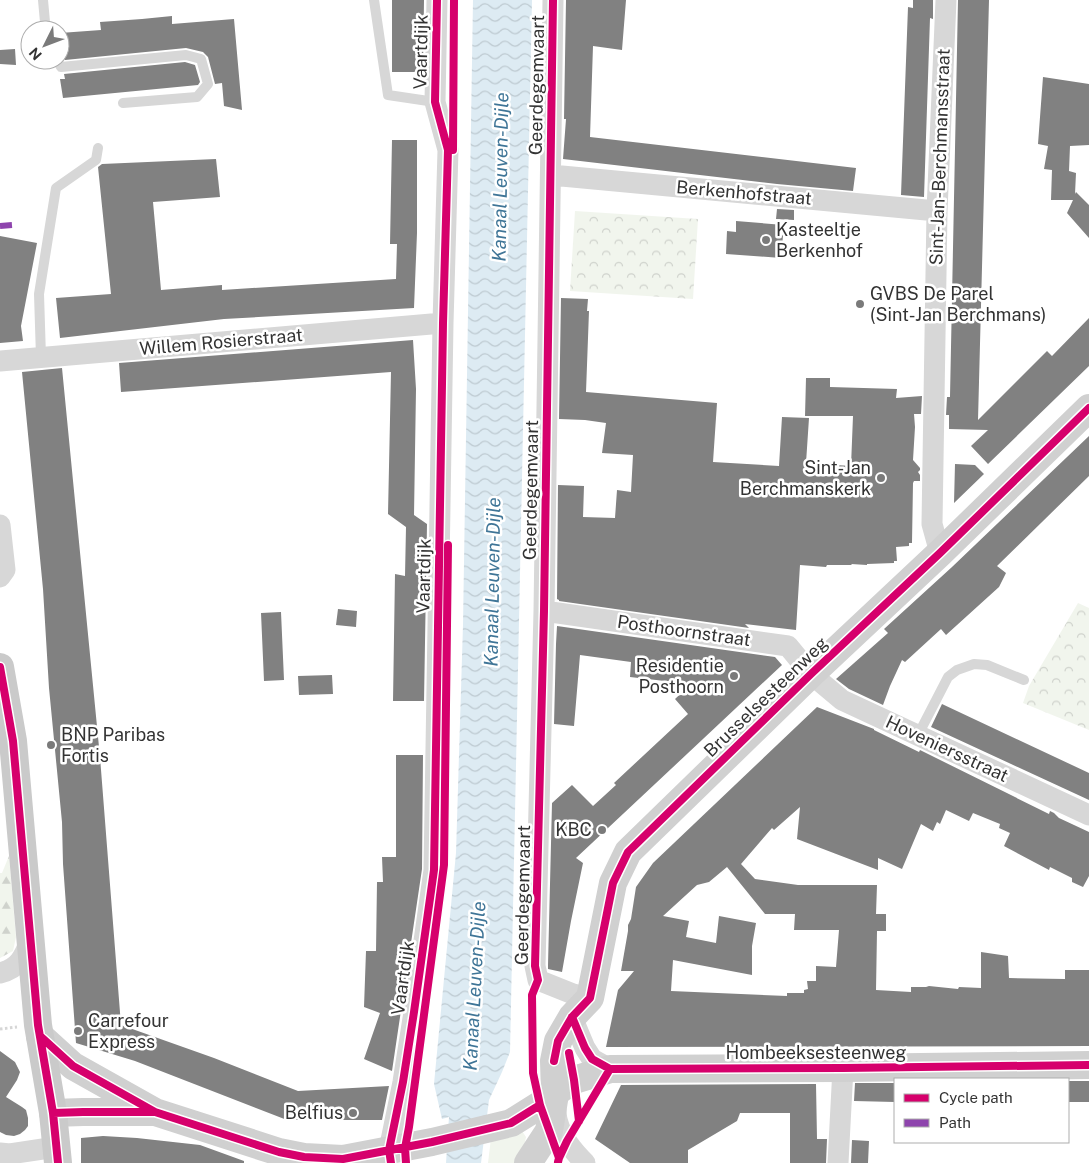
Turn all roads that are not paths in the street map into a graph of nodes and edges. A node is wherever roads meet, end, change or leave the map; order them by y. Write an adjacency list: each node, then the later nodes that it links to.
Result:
1 (43, 0): 6 (lane)
2 (374, 0): 8 (lane)
3 (437, 0): 8 (street, Vaartdijk)
4 (553, 0): 11 (street, Geerdegemvaart)
5 (946, 0): 12 (street, Sint-Jan-Berchmansstraat)
6 (45, 20)
7 (70, 66): 9 (lane)
8 (435, 102): 13 (street, Vaartdijk)
9 (123, 103)
10 (98, 148): 14 (lane)
11 (551, 175): 12 (street, Berkenhofstraat); 20 (street, Geerdegemvaart)
12 (937, 211): 18 (street, Sint-Jan-Berchmansstraat)
13 (443, 323): 14 (street, Willem Rosierstraat); 36 (street, Vaartdijk)
14 (41, 357): 15 (street, Willem Rosierstraat)
15 (0, 361)
16 (1089, 408): 18 (main road, Brusselsesteenweg)
17 (0, 525): 19 (street)
18 (940, 554): 21 (main road, Brusselsesteenweg)
19 (0, 578)
20 (544, 611): 21 (street, Posthoornstraat); 28 (street, Geerdegemvaart)
21 (811, 674): 24 (street, Hoveniersstraat); 28 (main road, Brusselsesteenweg)
22 (1, 677): 26 (main road)
23 (1024, 680): 24 (lane)
24 (918, 735): 25 (street, Hoveniersstraat)
25 (1089, 815)
26 (31, 939): 27 (street); 29 (main road)
27 (0, 973)
28 (581, 1007): 32 (street); 33 (main road, Brusselsesteenweg)
29 (40, 1036): 34 (main road); 35 (main road)
30 (1089, 1065): 31 (main road, Hombeeksesteenweg)
31 (843, 1068): 32 (main road, Hombeeksesteenweg); 42 (street)
32 (610, 1069): 33 (main road, Hombeeksesteenweg)
33 (555, 1094): 36 (main road, Hombeeksesteenweg); 40 (main road, Brusselsesteenweg); 41 (street)
34 (155, 1112): 35 (main road); 39 (main road, Hombeeksesteenweg)
35 (53, 1113): 38 (main road)
36 (389, 1150): 39 (main road, Hombeeksesteenweg)
37 (0, 1152): 38 (street)
38 (57, 1155)
39 (348, 1161)
40 (528, 1163)
41 (585, 1163)
42 (838, 1163)

